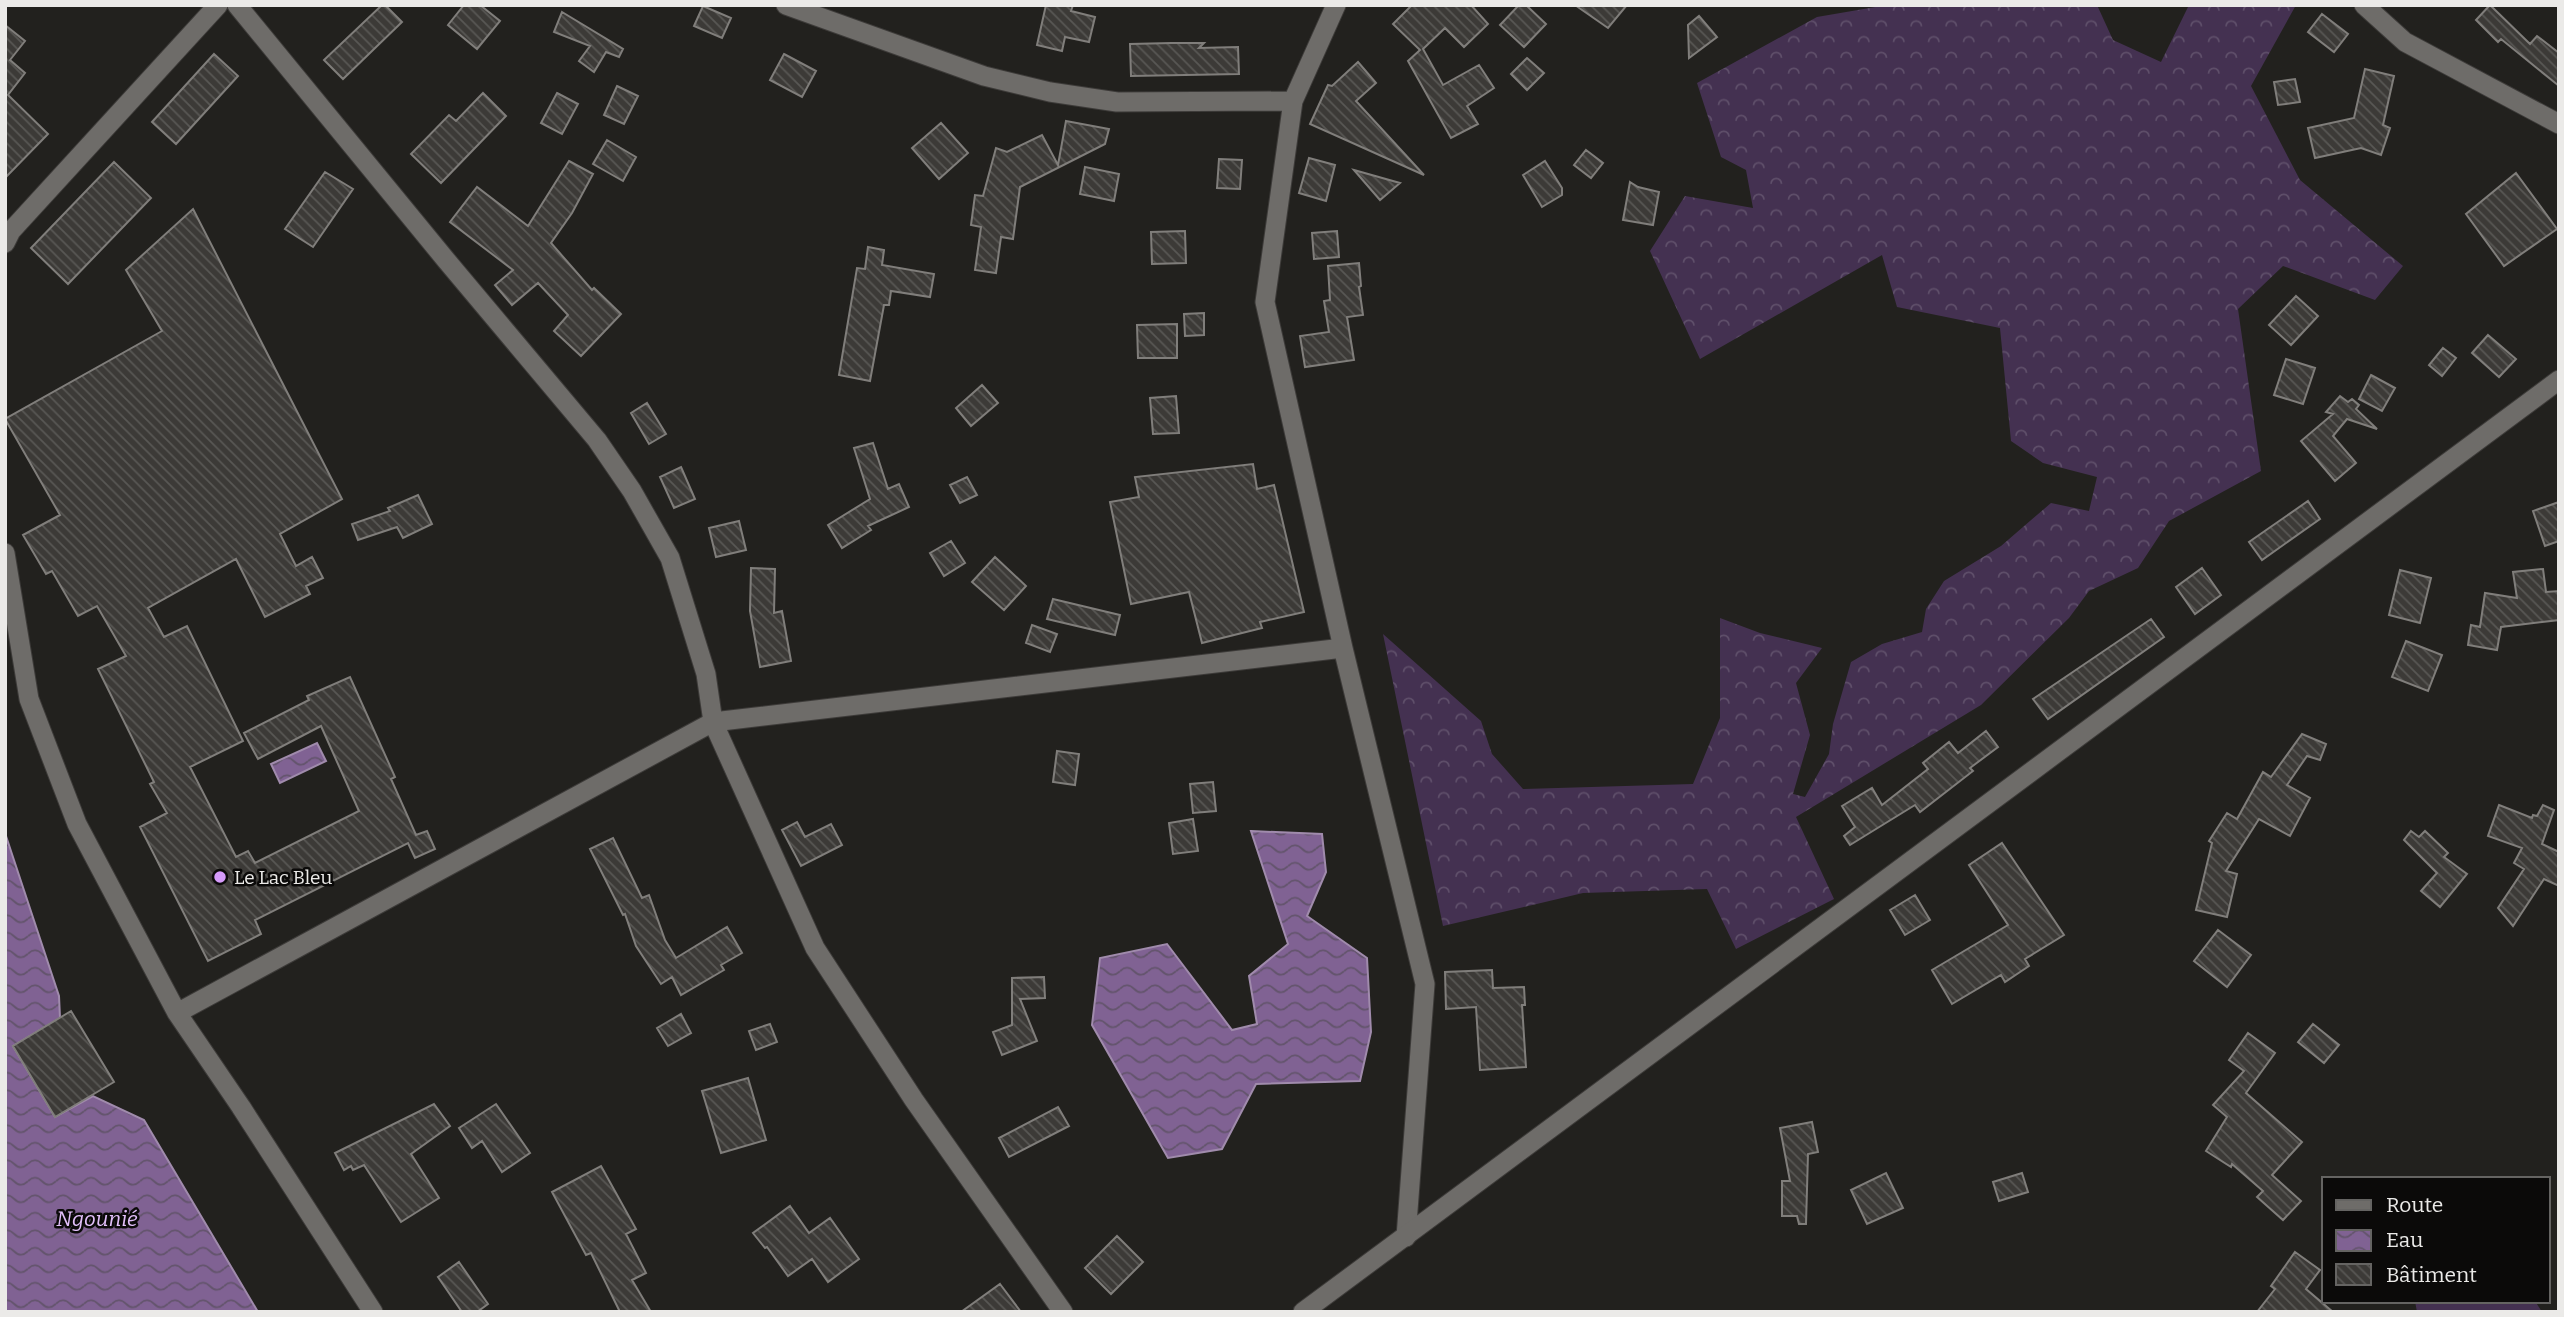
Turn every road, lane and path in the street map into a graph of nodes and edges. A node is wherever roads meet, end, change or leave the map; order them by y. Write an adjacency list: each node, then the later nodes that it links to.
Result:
1 (218, 5): 8 (street)
2 (237, 5): 12 (street)
3 (786, 5): 6 (street)
4 (1336, 5): 6 (street)
5 (2364, 5): 7 (street)
6 (1293, 101): 11 (street)
7 (2559, 124)
8 (5, 243)
9 (2559, 380): 14 (street)
10 (5, 553): 13 (street)
11 (1343, 648): 12 (street); 14 (street)
12 (713, 722): 13 (street); 16 (street)
13 (177, 1013): 15 (street)
14 (1406, 1237): 17 (street)
15 (373, 1312)
16 (1062, 1312)
17 (1303, 1312)

